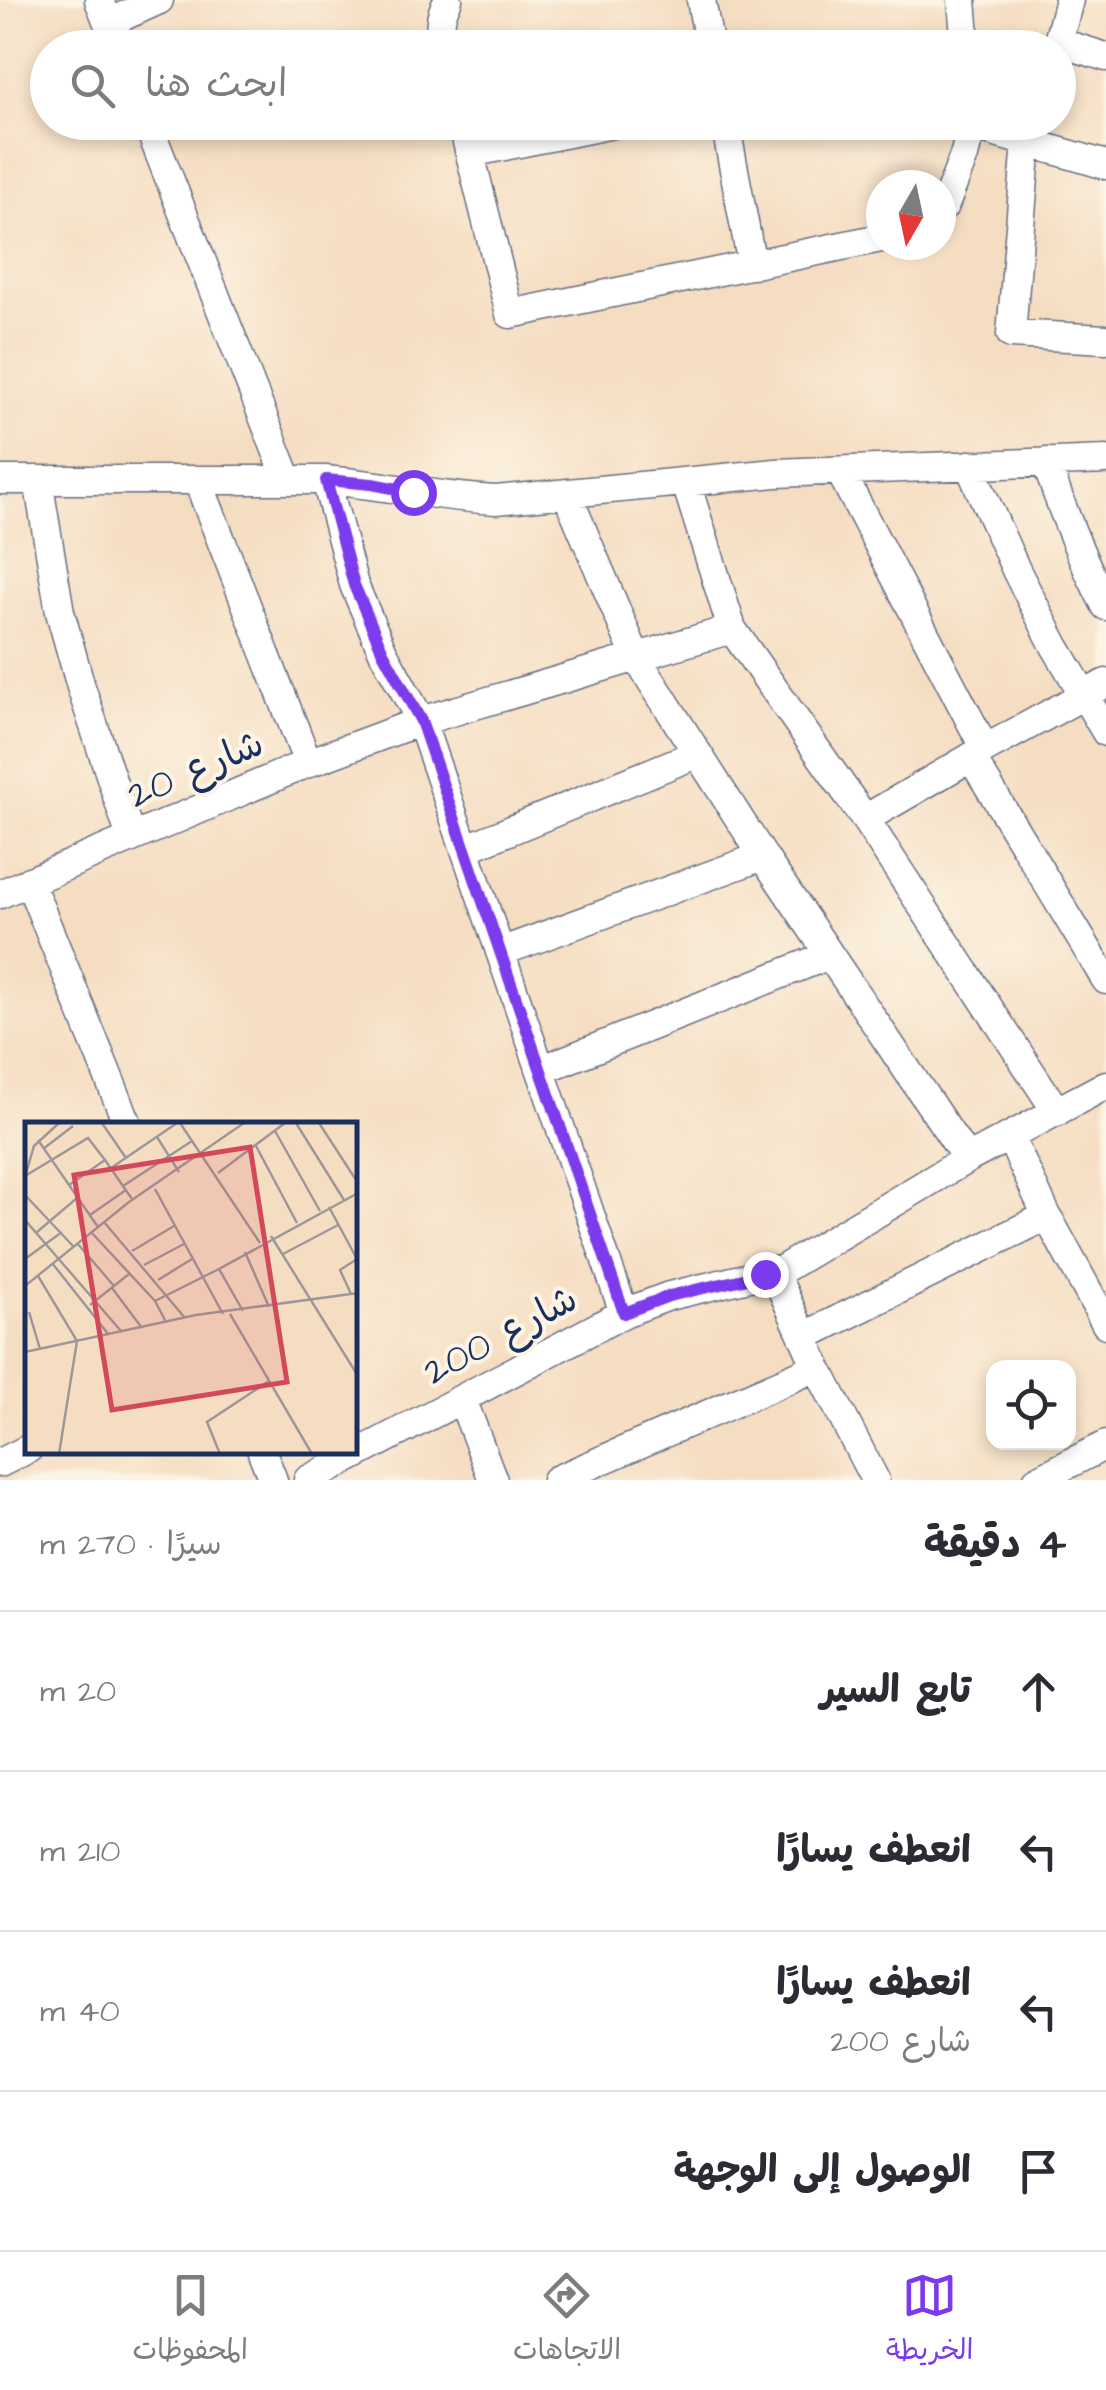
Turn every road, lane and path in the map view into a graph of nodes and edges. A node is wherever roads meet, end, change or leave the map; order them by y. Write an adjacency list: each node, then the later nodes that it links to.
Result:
1 (159, 0): 6 (street)
2 (448, 0): 7 (street)
3 (701, 0): 8 (street)
4 (962, 0): 9 (street)
5 (1069, 0): 10 (street)
6 (109, 24)
7 (439, 30)
8 (707, 30)
9 (964, 30)
10 (1061, 30)
11 (1076, 48): 12 (street)
12 (1106, 57)
13 (154, 140): 32 (street)
14 (467, 140): 20 (street)
15 (535, 140): 20 (street)
16 (728, 140): 24 (street)
17 (968, 140): 22 (street)
18 (1021, 140): 19 (street)
19 (1027, 142): 21 (street); 25 (street)
20 (470, 153): 24 (street)
21 (1106, 166)
22 (956, 177)
23 (866, 241): 24 (street)
24 (752, 265)
25 (1106, 339)
26 (1106, 460): 27 (street)
27 (1046, 462): 28 (street); 37 (street)
28 (969, 466): 29 (street); 40 (street)
29 (840, 471): 35 (street); 43 (street)
30 (0, 480): 31 (street)
31 (38, 480): 34 (street); 47 (street)
32 (288, 480): 33 (street); 34 (street)
33 (326, 480): 36 (street); 41 (street)
34 (198, 481): 45 (street, شارع 20)
35 (686, 482): 36 (street); 38 (street)
36 (567, 494): 39 (street)
37 (1106, 606)
38 (732, 629): 39 (street); 46 (street)
39 (636, 657): 41 (street); 44 (street)
40 (1095, 689): 42 (street); 43 (street)
41 (421, 721): 45 (street); 48 (street)
42 (1106, 732)
43 (978, 753): 46 (street); 54 (street)
44 (696, 754): 48 (street); 49 (street)
45 (308, 763): 47 (street, شارع 20)
46 (865, 818): 57 (street)
47 (131, 838): 50 (street, شارع 20)
48 (464, 849): 52 (street)
49 (763, 856): 52 (street); 53 (street)
50 (28, 881): 51 (street, شارع 20); 58 (street)
51 (0, 894)
52 (500, 952): 55 (street)
53 (829, 955): 55 (street); 60 (street)
54 (1106, 980)
55 (542, 1070): 63 (street)
56 (1106, 1085): 57 (street, شارع 200)
57 (1057, 1112): 59 (street, شارع 200)
58 (127, 1122)
59 (1010, 1137): 60 (street, شارع 200); 61 (street)
60 (968, 1159): 62 (street, شارع 200)
61 (1047, 1216): 64 (street); 65 (street)
62 (774, 1272): 63 (street, شارع 200); 65 (street)
63 (624, 1313): 67 (street, شارع 200)
64 (1106, 1324)
65 (804, 1337): 66 (street)
66 (817, 1367): 77 (street); 78 (street)
67 (462, 1399): 70 (street, شارع 200); 76 (street)
68 (1106, 1445): 79 (street)
69 (25, 1450): 73 (street)
70 (358, 1454)
71 (263, 1455): 74 (street)
72 (356, 1455): 75 (street, شارع 200)
73 (0, 1463)
74 (273, 1480)
75 (308, 1480)
76 (493, 1480)
77 (556, 1480)
78 (874, 1480)
79 (1038, 1480)

